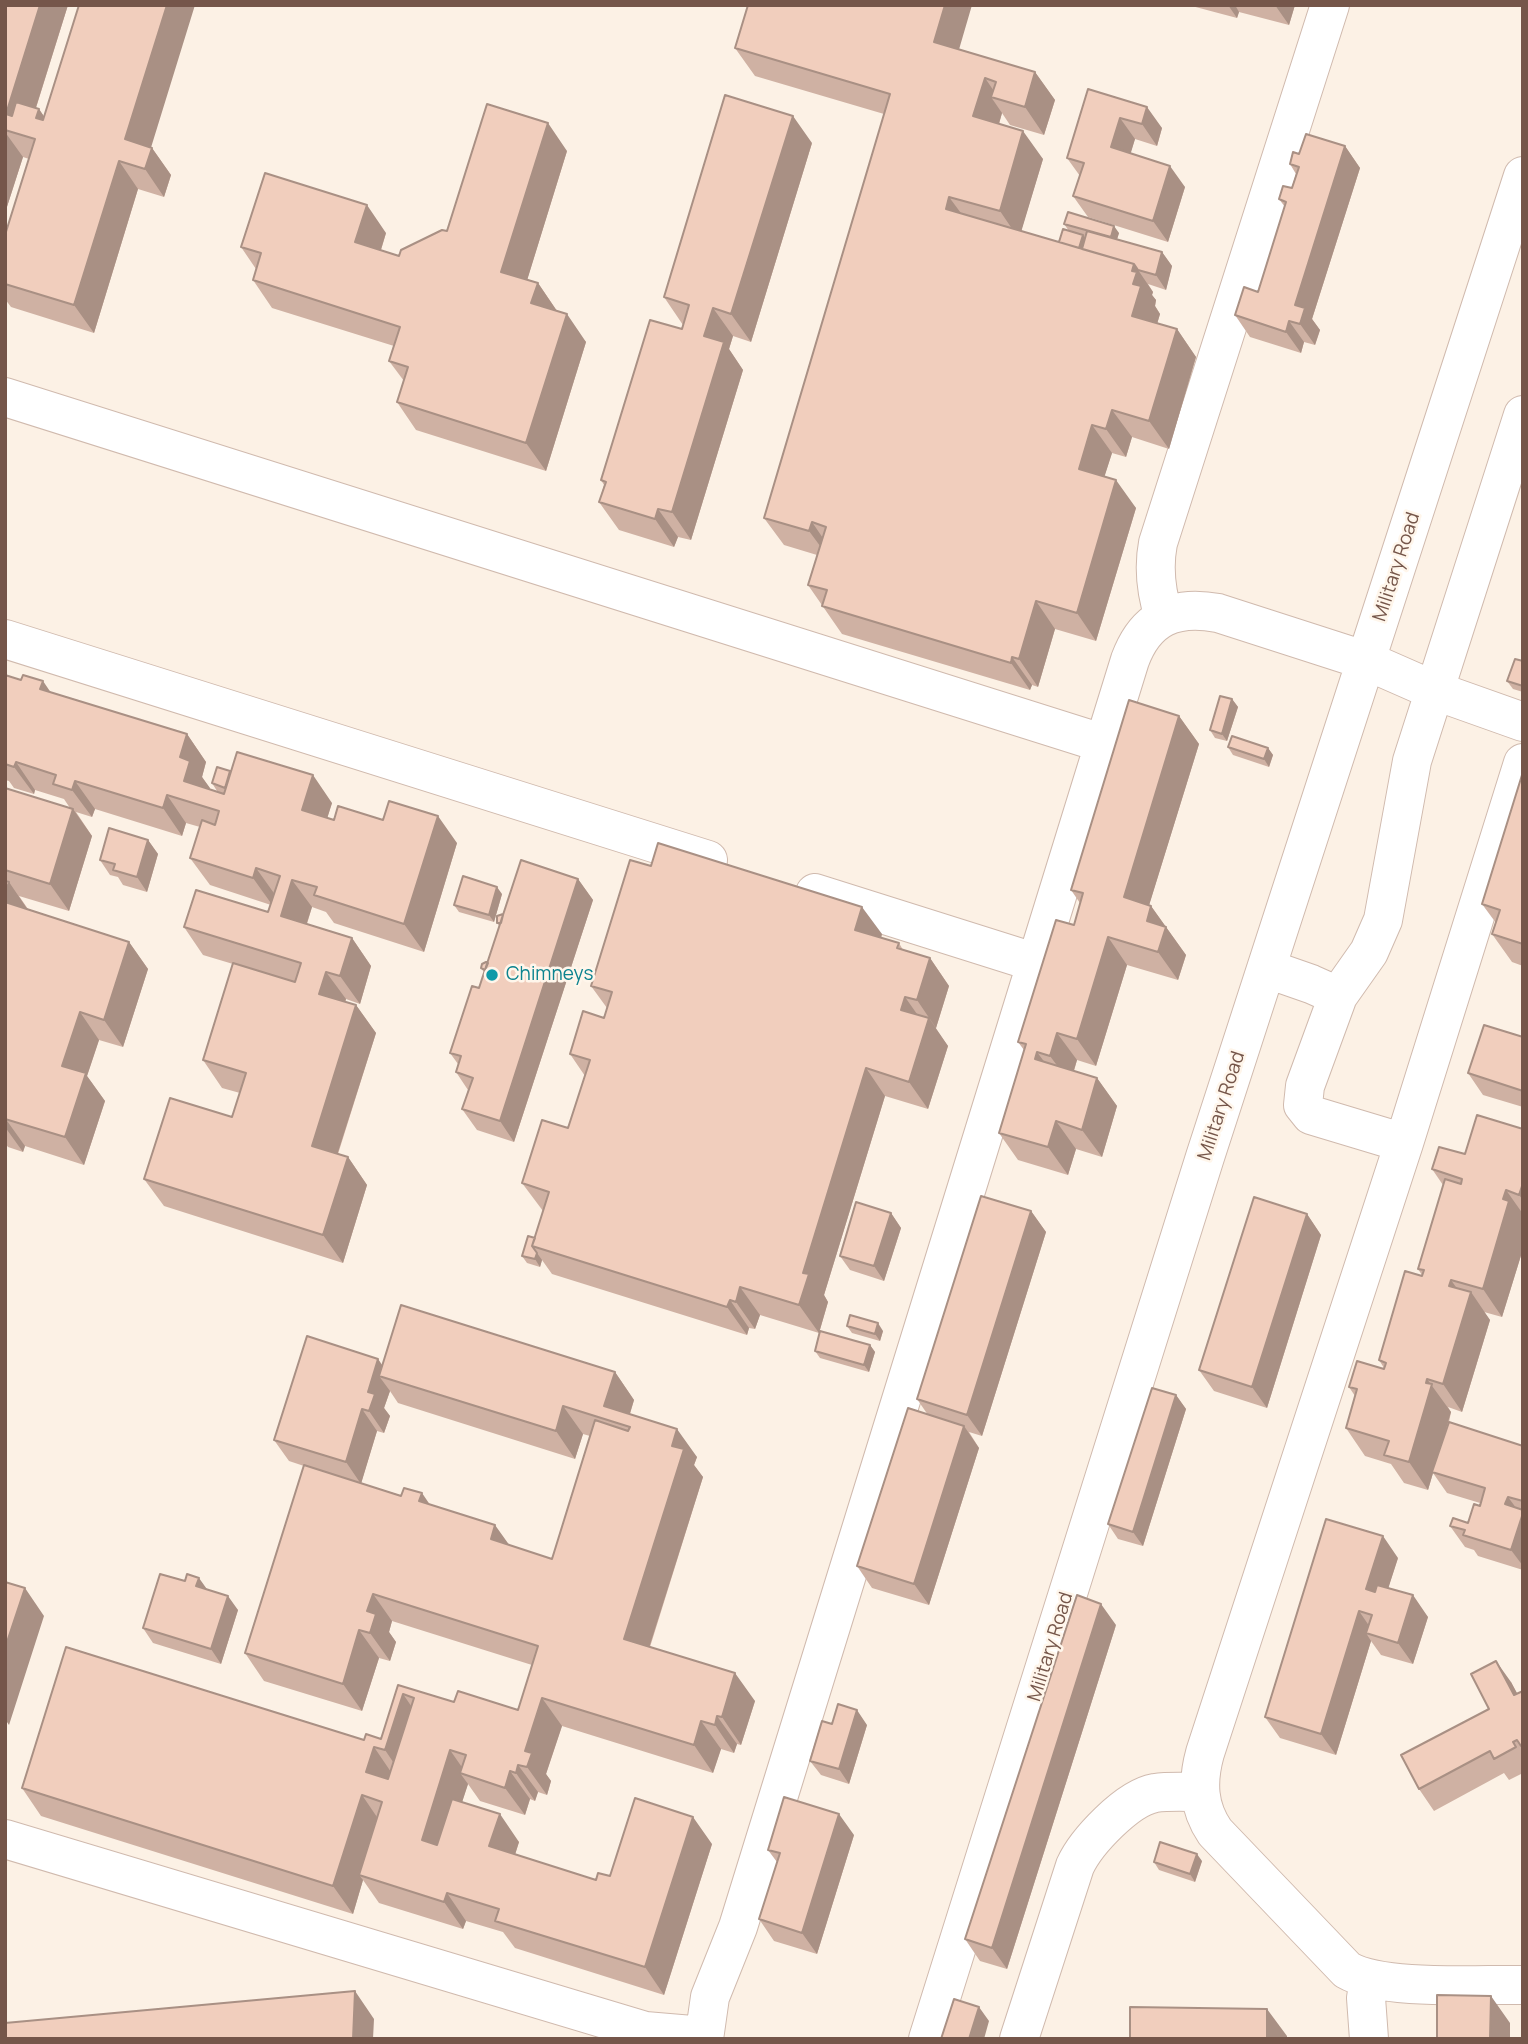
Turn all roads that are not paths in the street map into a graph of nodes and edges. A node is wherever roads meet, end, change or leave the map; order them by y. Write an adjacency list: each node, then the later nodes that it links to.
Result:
1 (1329, 5): 5 (street)
2 (1523, 176): 7 (street, Military Road)
3 (5, 397): 10 (street)
4 (1523, 415): 8 (street)
5 (1164, 617): 7 (street); 10 (street)
6 (5, 639): 12 (street)
7 (1367, 661): 8 (street); 15 (street, Military Road)
8 (1433, 690): 9 (street); 16 (street)
9 (1523, 722)
10 (1105, 744): 14 (street)
11 (1523, 763): 17 (street)
12 (738, 869)
13 (777, 881): 14 (street)
14 (1037, 963): 22 (street)
15 (1268, 969): 16 (street); 23 (street, Military Road)
16 (1338, 996): 17 (street)
17 (1404, 1143): 18 (street)
18 (1199, 1792): 20 (street); 24 (street)
19 (5, 1839): 22 (street)
20 (1369, 1979): 21 (street); 25 (street)
21 (1523, 1985)
22 (704, 2038)
23 (928, 2039)
24 (1020, 2039)
25 (1369, 2039)

